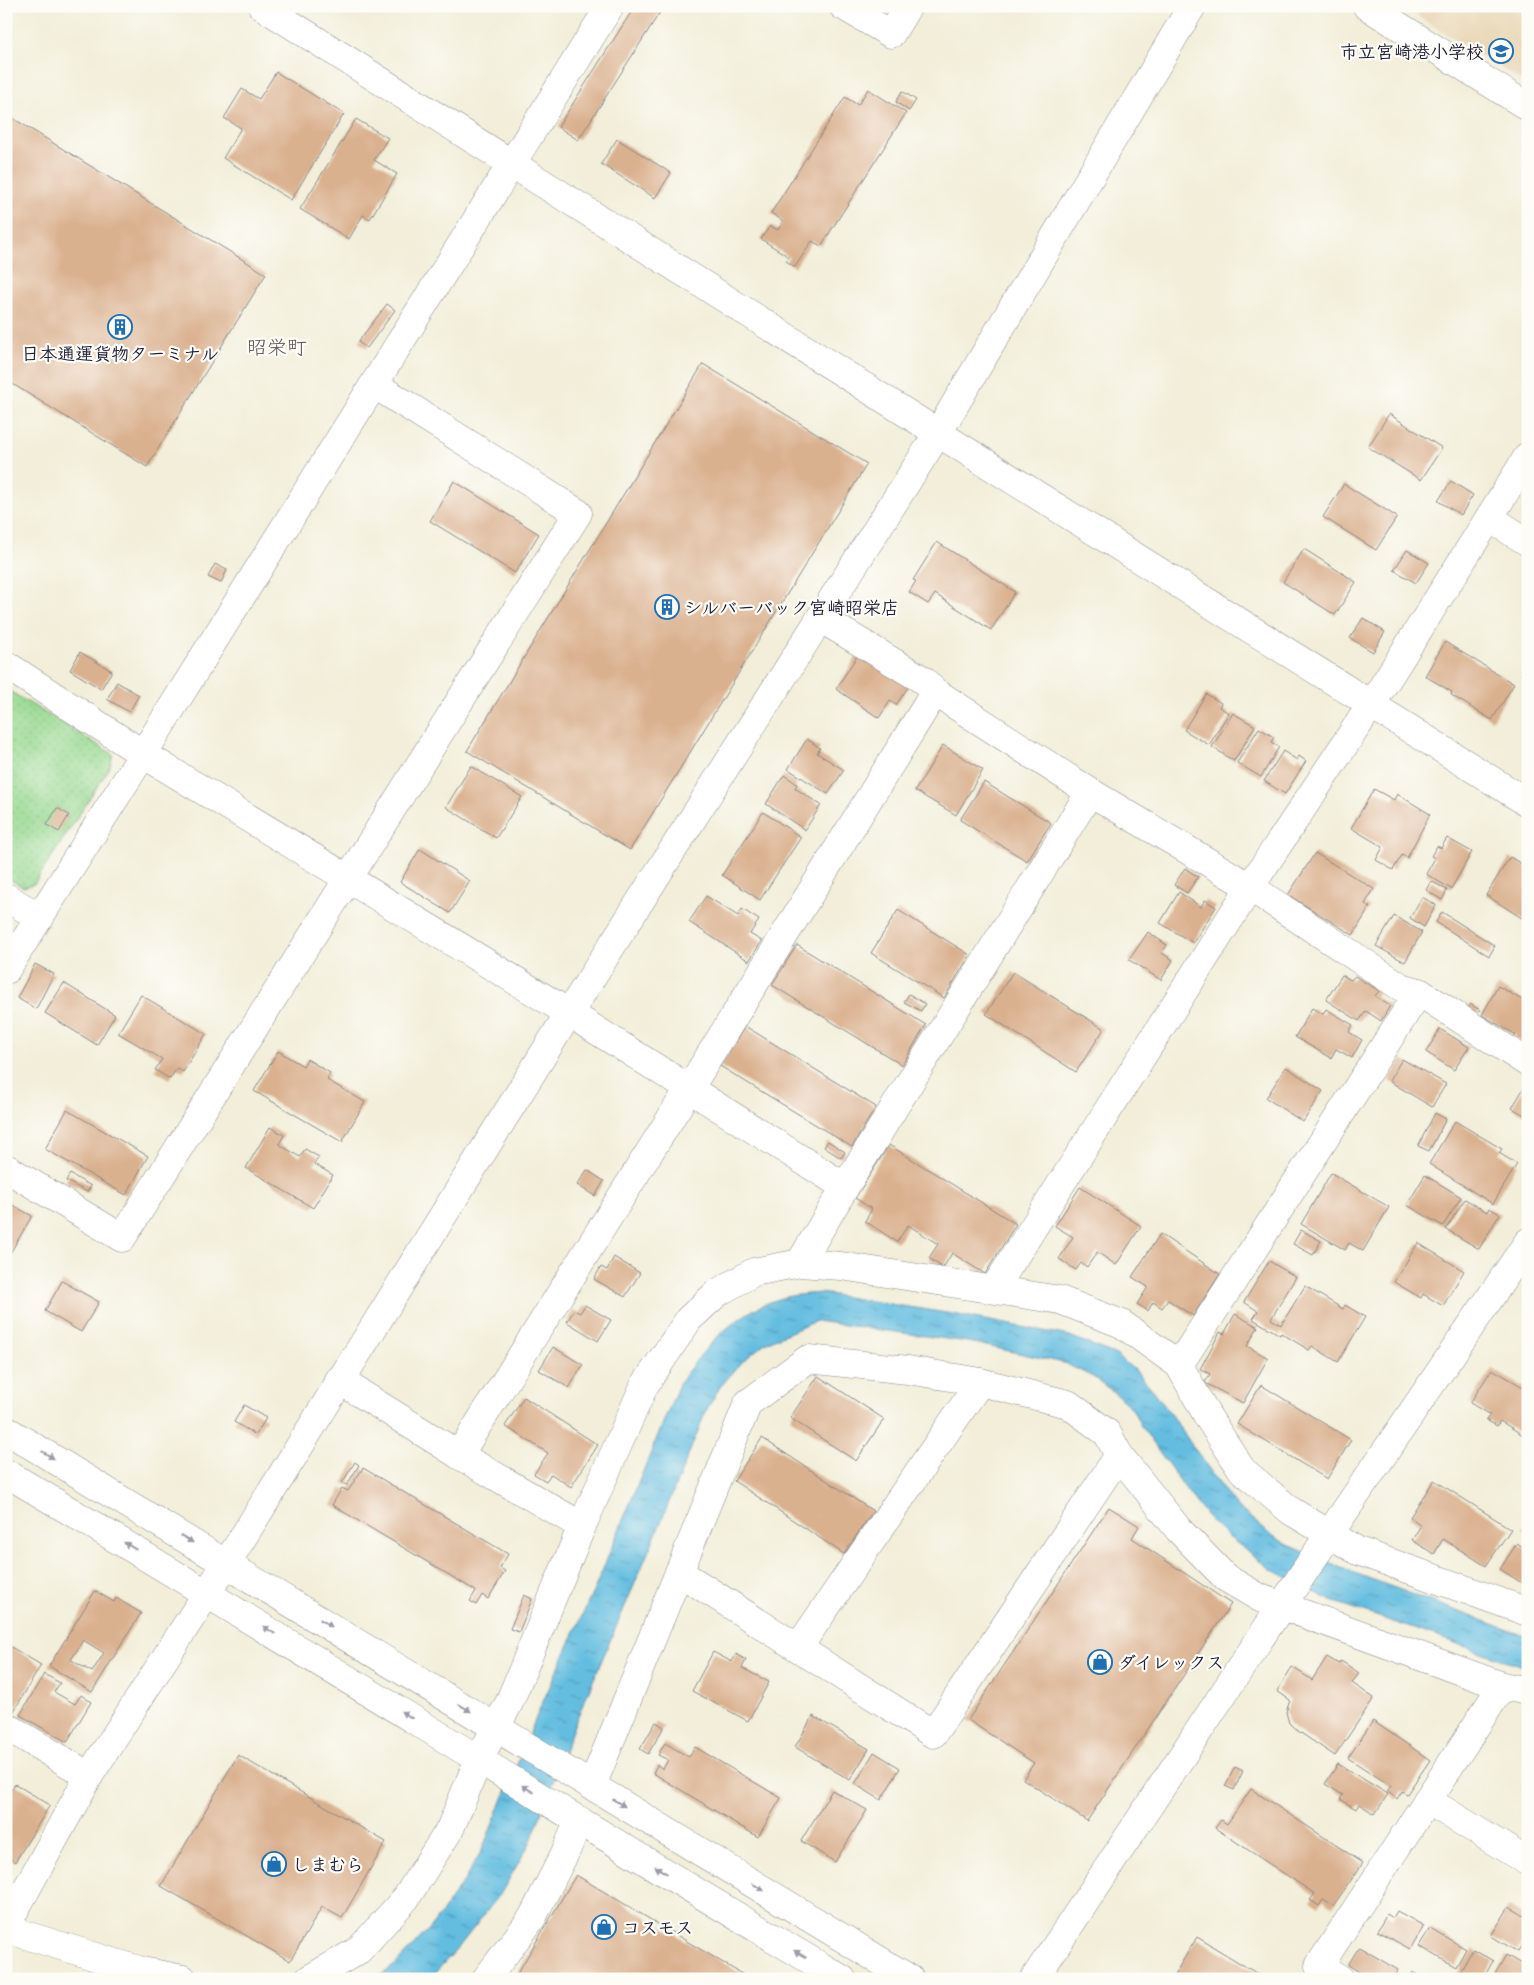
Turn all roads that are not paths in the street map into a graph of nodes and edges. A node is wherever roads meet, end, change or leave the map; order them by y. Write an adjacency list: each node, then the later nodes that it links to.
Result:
1 (262, 6): 8 (street)
2 (610, 6): 8 (street)
3 (844, 6): 4 (street)
4 (908, 6)
5 (1192, 6): 10 (street)
6 (1379, 9): 7 (street)
7 (1528, 107)
8 (512, 164): 9 (street); 10 (street)
9 (375, 385): 18 (street); 21 (street)
10 (938, 433): 14 (street); 17 (street)
11 (1528, 456): 12 (street)
12 (1489, 518): 13 (street); 17 (street)
13 (1528, 542)
14 (820, 618): 16 (street); 27 (street)
15 (6, 665): 18 (street)
16 (935, 692): 19 (street); 29 (street)
17 (1371, 704): 20 (street); 22 (street)
18 (143, 754): 21 (street); 24 (street)
19 (1090, 792): 22 (street); 31 (street)
20 (1528, 803)
21 (349, 879): 27 (street); 30 (street)
22 (1250, 887): 26 (street); 34 (street)
23 (6, 898): 24 (street)
24 (40, 918): 25 (street)
25 (6, 970)
26 (1418, 992): 28 (street); 35 (street)
27 (569, 1013): 29 (street); 36 (street)
28 (1528, 1064)
29 (689, 1089): 31 (street); 39 (street)
30 (6, 1168)
31 (845, 1186): 33 (street)
32 (1528, 1242): 43 (street)
33 (800, 1263): 34 (street); 42 (street)
34 (994, 1289): 35 (street)
35 (1179, 1365): 43 (street)
36 (339, 1380): 39 (street); 44 (street)
37 (980, 1382): 40 (street); 45 (street); 49 (street)
38 (6, 1430): 44 (street, one-way to 44)
39 (459, 1455): 42 (street)
40 (1119, 1455): 47 (street); 49 (street)
41 (6, 1473): 46 (street, one-way to 41)
42 (582, 1526): 52 (street)
43 (1324, 1542): 47 (street); 48 (street)
44 (226, 1562): 46 (street); 52 (street, one-way to 52)
45 (679, 1572): 49 (street); 55 (street)
46 (207, 1592): 53 (street, one-way to 46); 54 (street)
47 (1286, 1601): 50 (street); 65 (street)
48 (1528, 1612)
49 (798, 1648)
50 (1515, 1689): 56 (street)
51 (6, 1726): 54 (street)
52 (504, 1731): 53 (street); 55 (street)
53 (486, 1764): 57 (street, one-way to 53); 61 (street)
54 (89, 1776): 59 (street)
55 (585, 1782): 64 (street, one-way to 64)
56 (1427, 1800): 58 (street); 66 (street)
57 (570, 1815): 62 (street); 63 (street, one-way to 57)
58 (1528, 1862)
59 (6, 1928): 60 (street)
60 (183, 1979)
61 (309, 1979)
62 (486, 1979)
63 (842, 1979)
64 (910, 1979)
65 (1034, 1979)
66 (1340, 1979)

